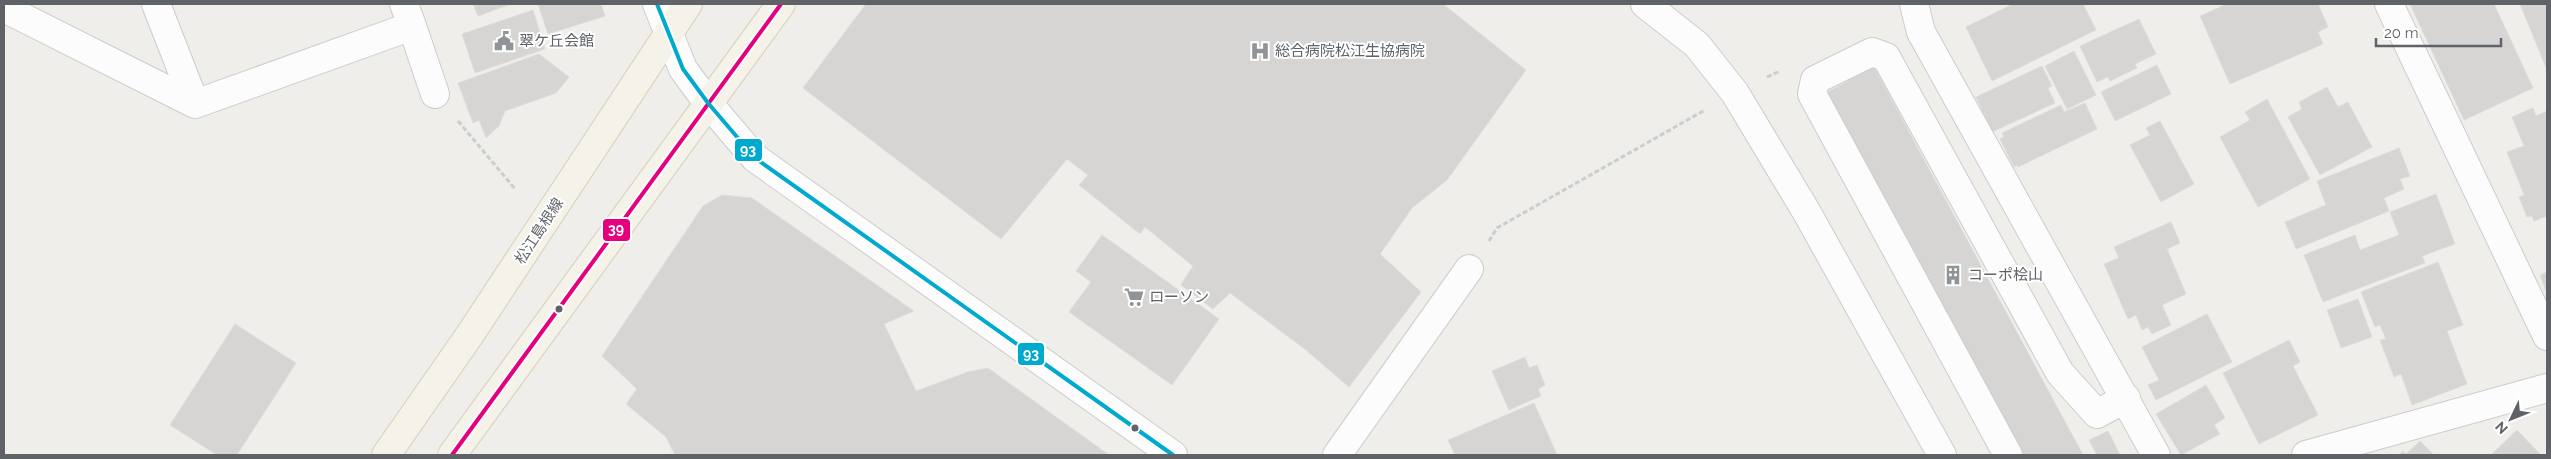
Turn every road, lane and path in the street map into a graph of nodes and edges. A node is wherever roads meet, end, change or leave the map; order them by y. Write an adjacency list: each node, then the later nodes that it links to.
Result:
1 (156, 4): 13 (street)
2 (658, 4): 10 (street)
3 (688, 4): 10 (main road, 松江島根線)
4 (781, 4): 14 (main road)
5 (1646, 4): 11 (street)
6 (2389, 4): 17 (street)
7 (1918, 6): 19 (street)
8 (4, 8): 13 (street)
9 (408, 15): 12 (street); 13 (street)
10 (668, 34): 14 (street); 21 (main road, 松江島根線)
11 (1735, 93): 16 (path); 25 (street)
12 (435, 94): 15 (path)
13 (195, 104)
14 (708, 104): 22 (main road); 23 (street)
15 (516, 190)
16 (1469, 269): 24 (street)
17 (2547, 336)
18 (2547, 388): 20 (street)
19 (2126, 398): 26 (street); 27 (street)
20 (2325, 453)
21 (386, 455)
22 (452, 455)
23 (1173, 455)
24 (1337, 455)
25 (1942, 455)
26 (2008, 455)
27 (2155, 455)

